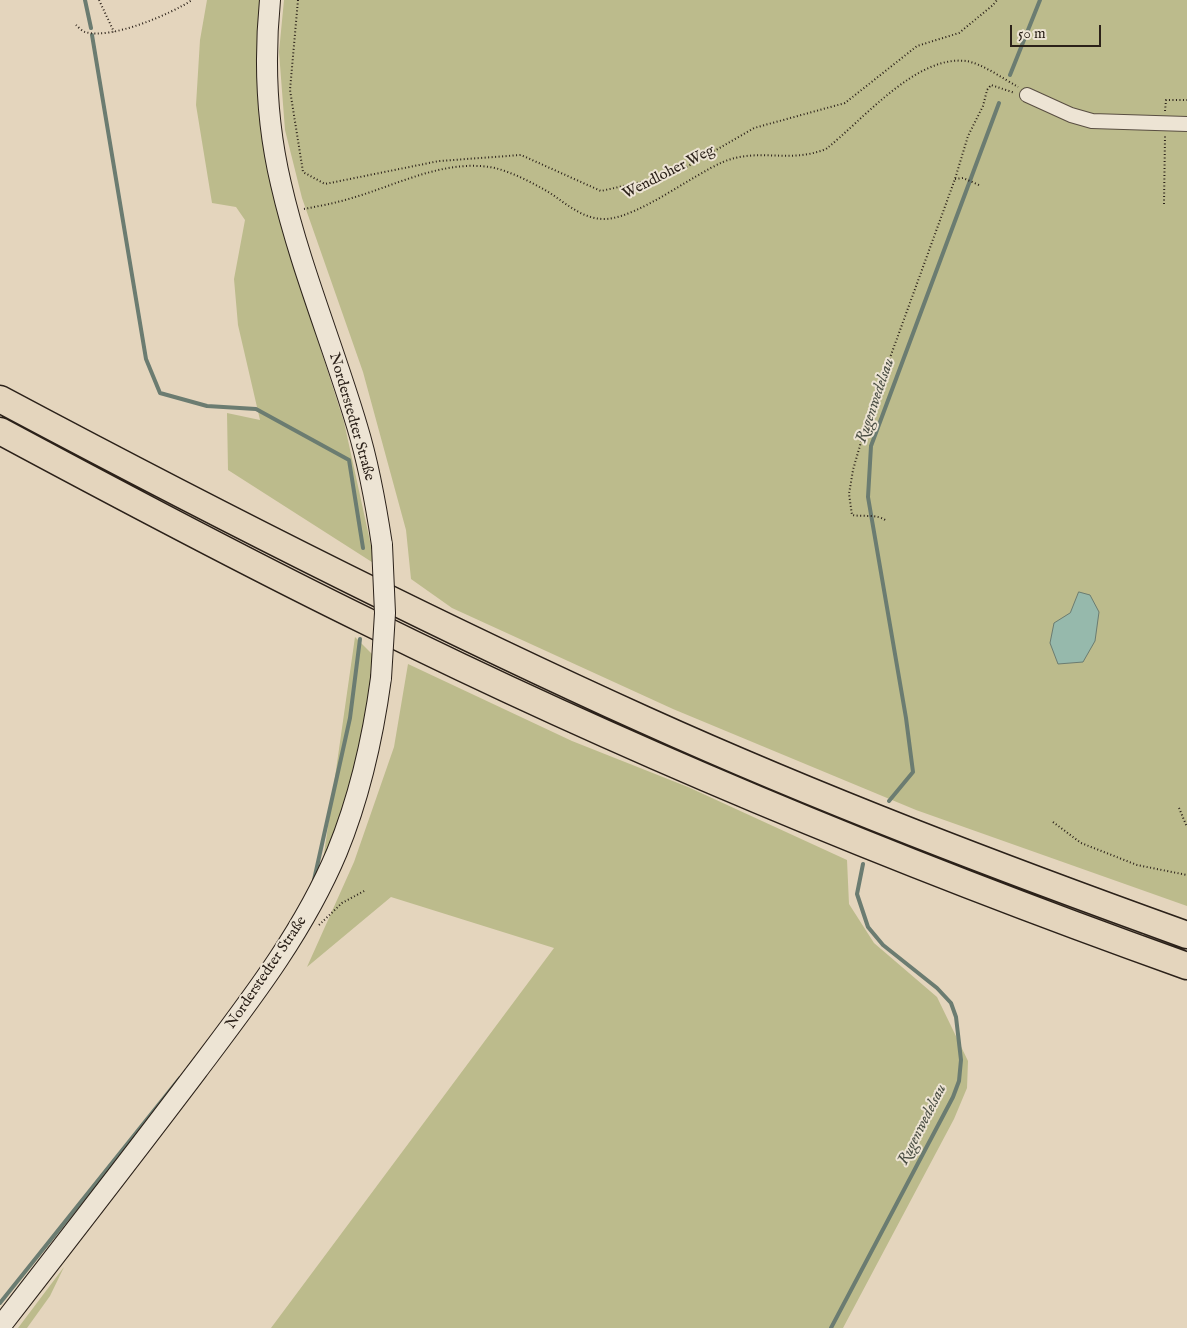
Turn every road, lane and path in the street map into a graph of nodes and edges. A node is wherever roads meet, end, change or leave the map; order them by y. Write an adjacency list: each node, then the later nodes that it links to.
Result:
1 (99, 0): 7 (path)
2 (192, 0): 7 (path)
3 (270, 0): 15 (main road, Norderstedter Straße)
4 (298, 0): 5 (path)
5 (997, 0)
6 (76, 25): 7 (path)
7 (114, 32)
8 (1027, 95): 10 (street); 12 (path); 15 (path, Wendloher Weg)
9 (1187, 100): 10 (path)
10 (1165, 123): 11 (street); 14 (path)
11 (1187, 124)
12 (955, 179): 13 (path); 18 (path)
13 (979, 185)
14 (1164, 204)
15 (293, 212): 27 (main road, Norderstedter Straße, bridge)
16 (0, 399): 25 (highway)
17 (0, 431): 26 (highway)
18 (885, 520)
19 (1179, 808): 21 (path)
20 (1053, 822): 22 (path)
21 (1187, 827)
22 (1187, 875)
23 (366, 890): 24 (path)
24 (314, 930)
25 (1187, 935)
26 (1187, 966)
27 (0, 1327)

